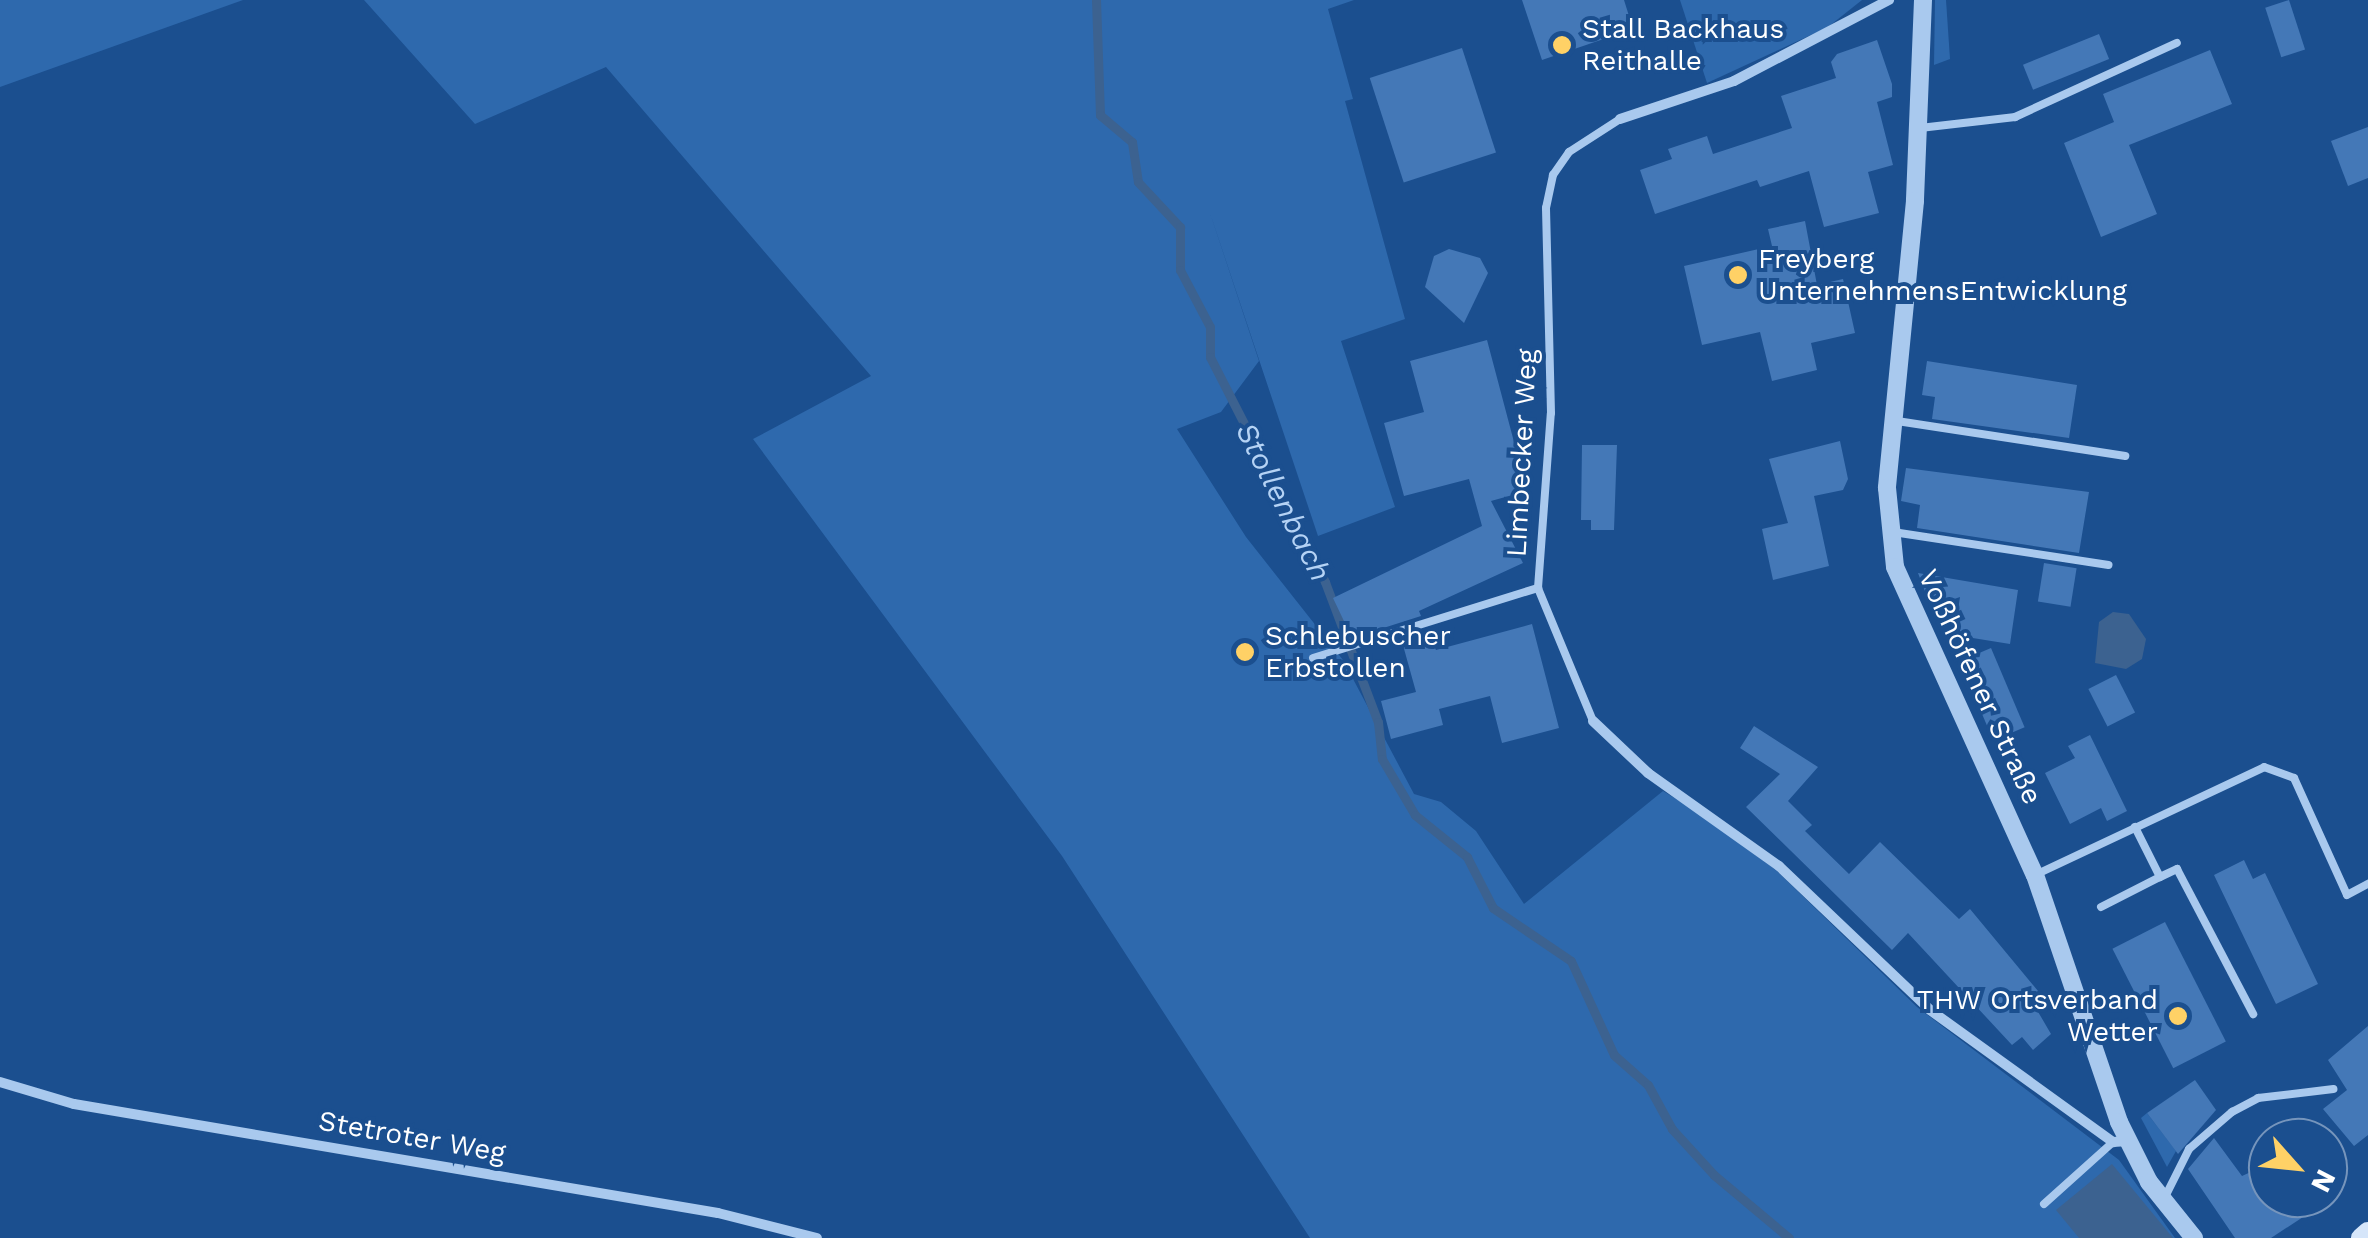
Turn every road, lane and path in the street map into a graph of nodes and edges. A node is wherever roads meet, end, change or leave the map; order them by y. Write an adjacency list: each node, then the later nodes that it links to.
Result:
1 (1889, 0): 4 (street, Limbecker Weg)
2 (1923, 0): 5 (street, Voßhöfener Straße)
3 (2176, 43): 5 (lane)
4 (1620, 120): 10 (lane, Limbecker Weg)
5 (1920, 128): 6 (street, Voßhöfener Straße)
6 (1892, 421): 7 (lane); 8 (street, Voßhöfener Straße)
7 (2124, 456)
8 (1889, 531): 9 (lane); 14 (street, Voßhöfener Straße)
9 (2108, 565)
10 (1538, 588): 11 (lane); 12 (lane, Limbecker Weg)
11 (1314, 658)
12 (1593, 721): 21 (street, Limbecker Weg)
13 (2135, 827): 14 (lane); 15 (lane); 16 (lane)
14 (2035, 875): 21 (street, Voßhöfener Straße)
15 (2160, 877): 17 (lane); 18 (lane)
16 (2368, 884)
17 (2101, 907)
18 (2253, 1014)
19 (0, 1082): 25 (street, Stetroter Weg)
20 (2333, 1089): 22 (lane)
21 (2121, 1142): 22 (street, Voßhöfener Straße); 23 (lane)
22 (2164, 1200): 26 (street, Voßhöfener Straße)
23 (2044, 1204)
24 (2368, 1232): 27 (main road)
25 (817, 1238)
26 (2194, 1238)
27 (2360, 1238)

